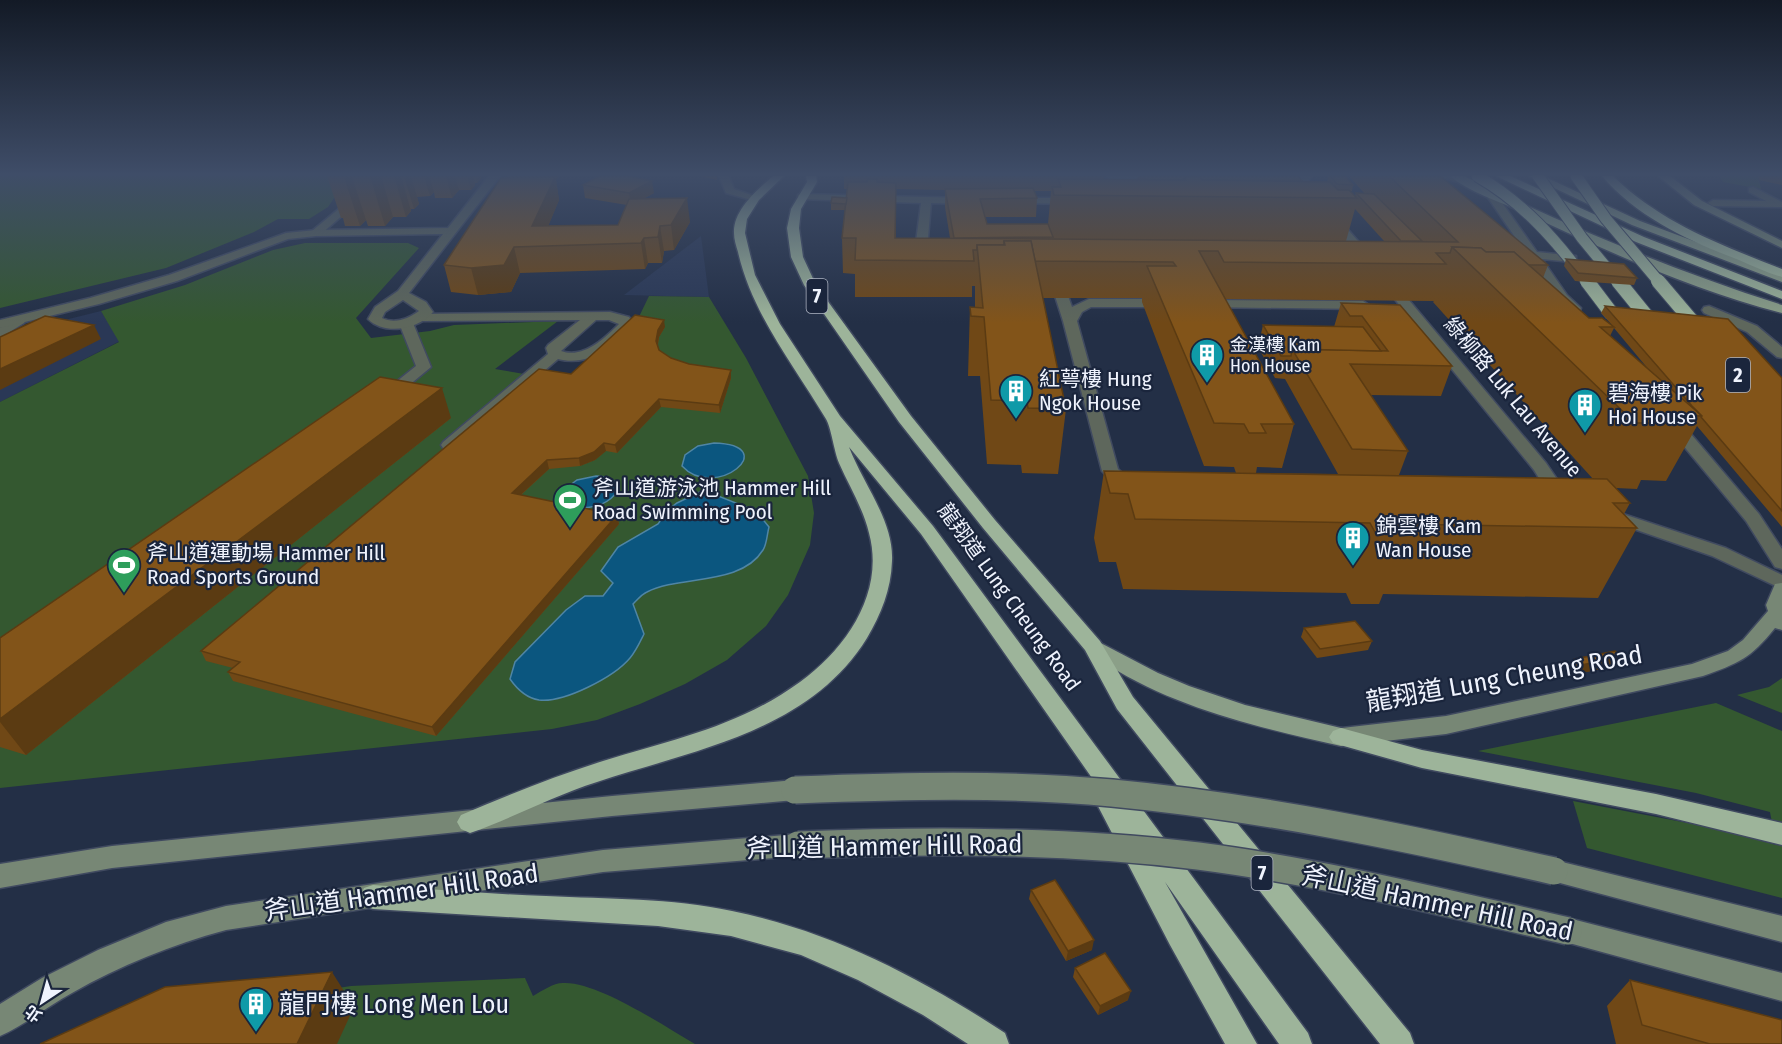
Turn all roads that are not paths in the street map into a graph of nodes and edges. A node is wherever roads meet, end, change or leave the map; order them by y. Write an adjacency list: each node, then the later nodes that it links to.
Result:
1 (325, 225): 18 (street)
2 (455, 225): 17 (street)
3 (741, 225): 56 (highway, 龍翔道 Lung Cheung Road)
4 (793, 225): 63 (highway, 龍翔道 Lung Cheung Road / 7)
5 (924, 225): 23 (street)
6 (1338, 225): 26 (street, 綠柳路 Luk Lau Avenue)
7 (1512, 225): 21 (street)
8 (1540, 225): 45 (highway, bridge)
9 (1559, 225): 32 (main road)
10 (1572, 225): 43 (highway, bridge)
11 (1605, 225): 30 (highway)
12 (1610, 225): 49 (highway, 2, bridge)
13 (1638, 225): 28 (main road)
14 (1672, 225): 27 (highway)
15 (1740, 225): 20 (main road)
16 (1758, 225): 19 (main road)
17 (450, 231): 18 (street); 29 (street)
18 (316, 233): 38 (street)
19 (1782, 236)
20 (1782, 245)
21 (1533, 255): 22 (street); 33 (street)
22 (1572, 258)
23 (942, 260)
24 (1051, 266): 39 (street)
25 (1353, 268): 26 (street)
26 (1379, 272): 44 (street, 綠柳路 Luk Lau Avenue)
27 (1782, 273)
28 (1782, 278)
29 (402, 294): 37 (street); 41 (street)
30 (1782, 295)
31 (1377, 307): 39 (street)
32 (1782, 309)
33 (1581, 310)
34 (1709, 310): 40 (street)
35 (1395, 311): 44 (street)
36 (593, 316): 37 (street); 52 (street); 52 (street)
37 (422, 317): 41 (street)
38 (19, 320): 42 (street); 46 (street)
39 (1070, 321): 58 (street)
40 (1736, 321): 47 (street); 48 (street)
41 (406, 323): 54 (street)
42 (0, 324)
43 (1652, 324)
44 (1424, 326): 60 (street, 綠柳路 Luk Lau Avenue)
45 (1623, 326)
46 (0, 334)
47 (1761, 336): 50 (street); 51 (street)
48 (1731, 338)
49 (1712, 345)
50 (1749, 346)
51 (1780, 352): 53 (street)
52 (556, 354): 57 (street)
53 (1764, 363)
54 (391, 393)
55 (1660, 408): 59 (street)
56 (834, 419): 64 (highway, 龍翔道 Lung Cheung Road); 66 (highway)
57 (439, 453)
58 (1145, 492)
59 (1782, 563)
60 (1782, 583)
61 (1782, 590): 62 (main road)
62 (1780, 619): 65 (main road, 龍翔道 Lung Cheung Road)
63 (1093, 646): 65 (main road, 龍翔道 Lung Cheung Road); 76 (highway, 龍翔道 Lung Cheung Road / 7)
64 (1059, 710): 74 (highway); 75 (highway, 龍翔道 Lung Cheung Road)
65 (1341, 737): 67 (highway)
66 (470, 822): 68 (main road); 70 (main road, bridge)
67 (1782, 834)
68 (0, 876)
69 (373, 897): 71 (main road, 斧山道 Hammer Hill Road, bridge); 72 (main road, 斧山道 Hammer Hill Road); 73 (highway)
70 (1782, 929)
71 (1782, 987)
72 (0, 1021)
73 (994, 1044)
74 (1242, 1044)
75 (1297, 1044)
76 (1399, 1044)

